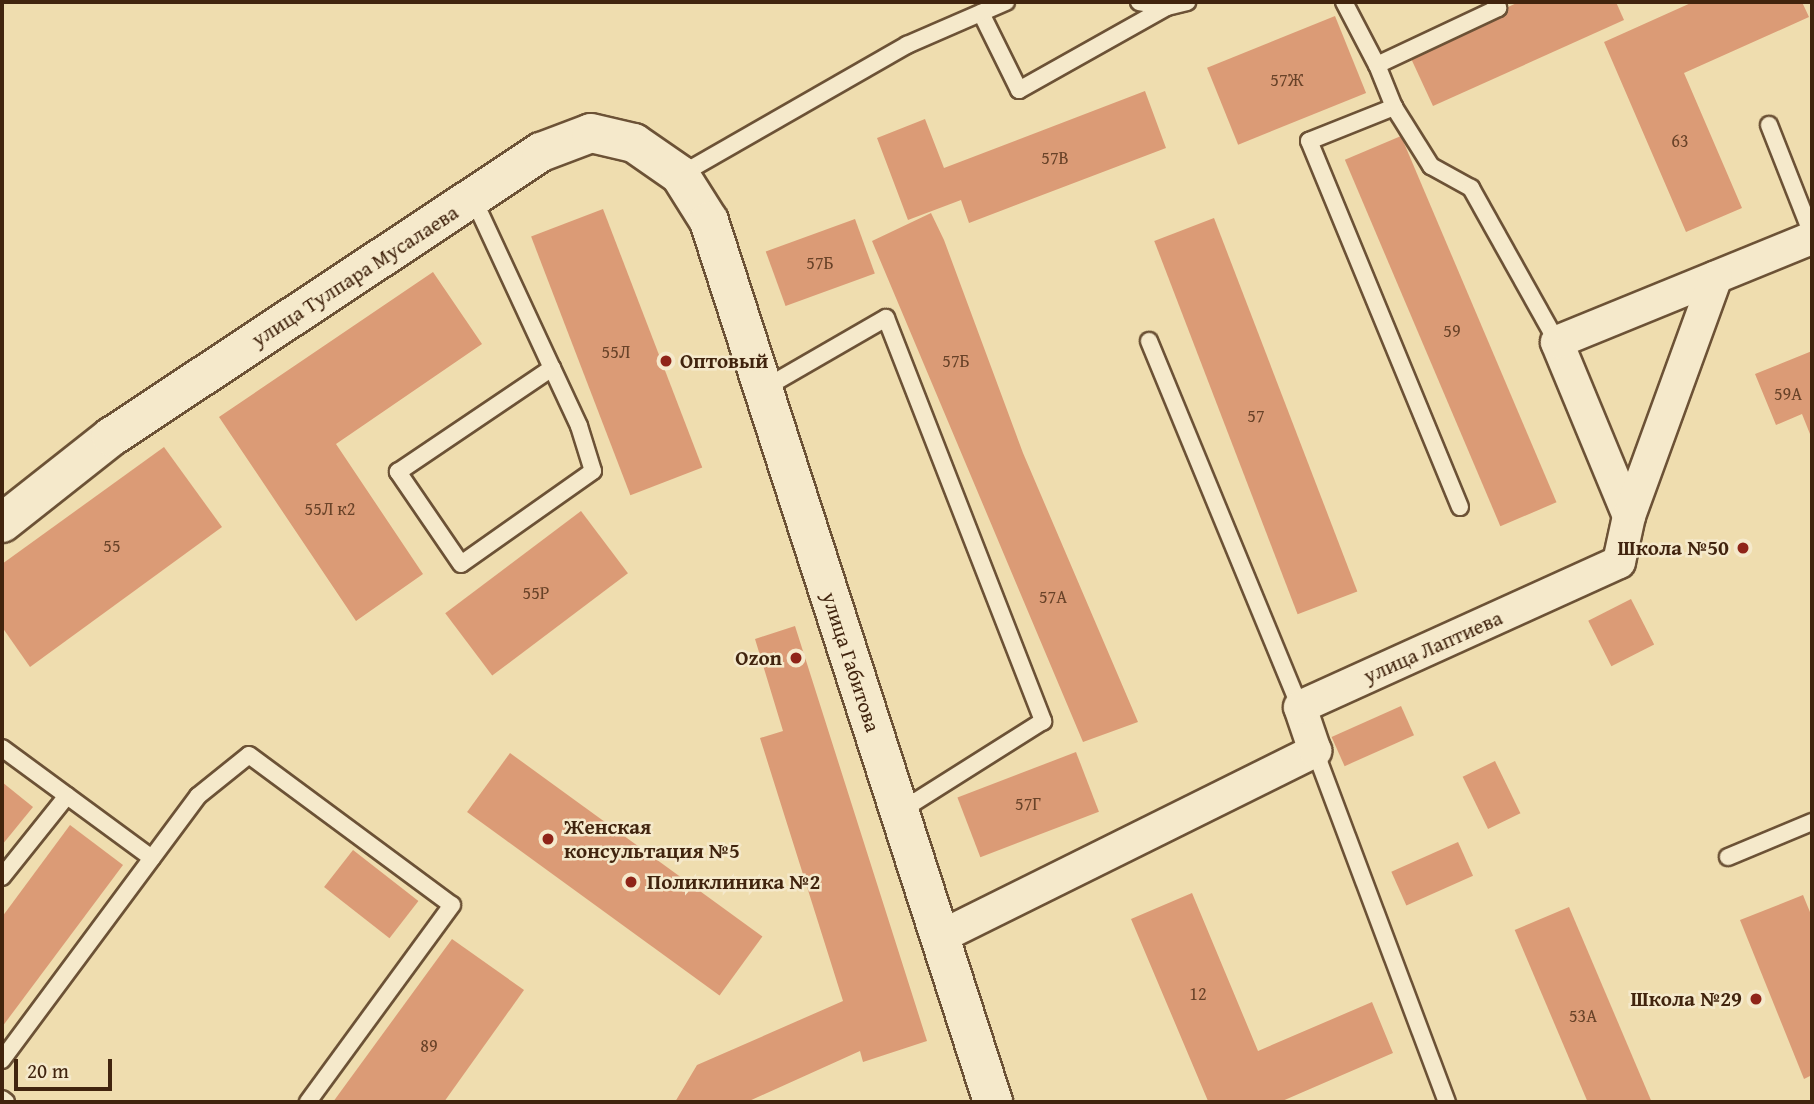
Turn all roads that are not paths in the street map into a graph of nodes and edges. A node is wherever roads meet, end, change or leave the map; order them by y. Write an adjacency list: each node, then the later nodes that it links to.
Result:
1 (1006, 2): 7 (lane)
2 (1139, 2): 6 (lane)
3 (1187, 2): 6 (lane)
4 (1344, 2): 8 (lane)
5 (1495, 2): 8 (lane)
6 (1167, 7): 7 (lane)
7 (981, 13): 11 (lane)
8 (1377, 65): 9 (lane)
9 (1394, 107): 17 (lane); 20 (lane)
10 (1769, 125): 14 (lane)
11 (680, 175): 12 (street, улица Тулпара Мусалаева); 13 (street, улица Тулпара Мусалаева)
12 (473, 198): 18 (lane); 22 (street, улица Тулпара Мусалаева)
13 (709, 221): 19 (street, улица Габитова)
14 (1812, 236): 15 (street)
15 (1716, 278): 17 (street); 21 (street, улица Лаптиева)
16 (1149, 341): 23 (lane)
17 (1557, 342): 21 (street)
18 (552, 369): 18 (lane)
19 (763, 389): 27 (street, улица Габитова); 27 (lane)
20 (1460, 507)
21 (1629, 516): 23 (street, улица Лаптиева)
22 (2, 523)
23 (1300, 707): 25 (street)
24 (2, 748): 26 (lane)
25 (1315, 751): 32 (street); 38 (lane)
26 (67, 796): 30 (lane); 31 (lane)
27 (899, 811): 32 (street, улица Габитова)
28 (1812, 822): 29 (lane)
29 (1728, 857)
30 (152, 858): 33 (lane); 36 (lane)
31 (2, 877)
32 (940, 937): 37 (street, улица Габитова)
33 (2, 1060)
34 (2, 1099): 35 (lane)
35 (6, 1102)
36 (308, 1102)
37 (993, 1102)
38 (1447, 1102)

